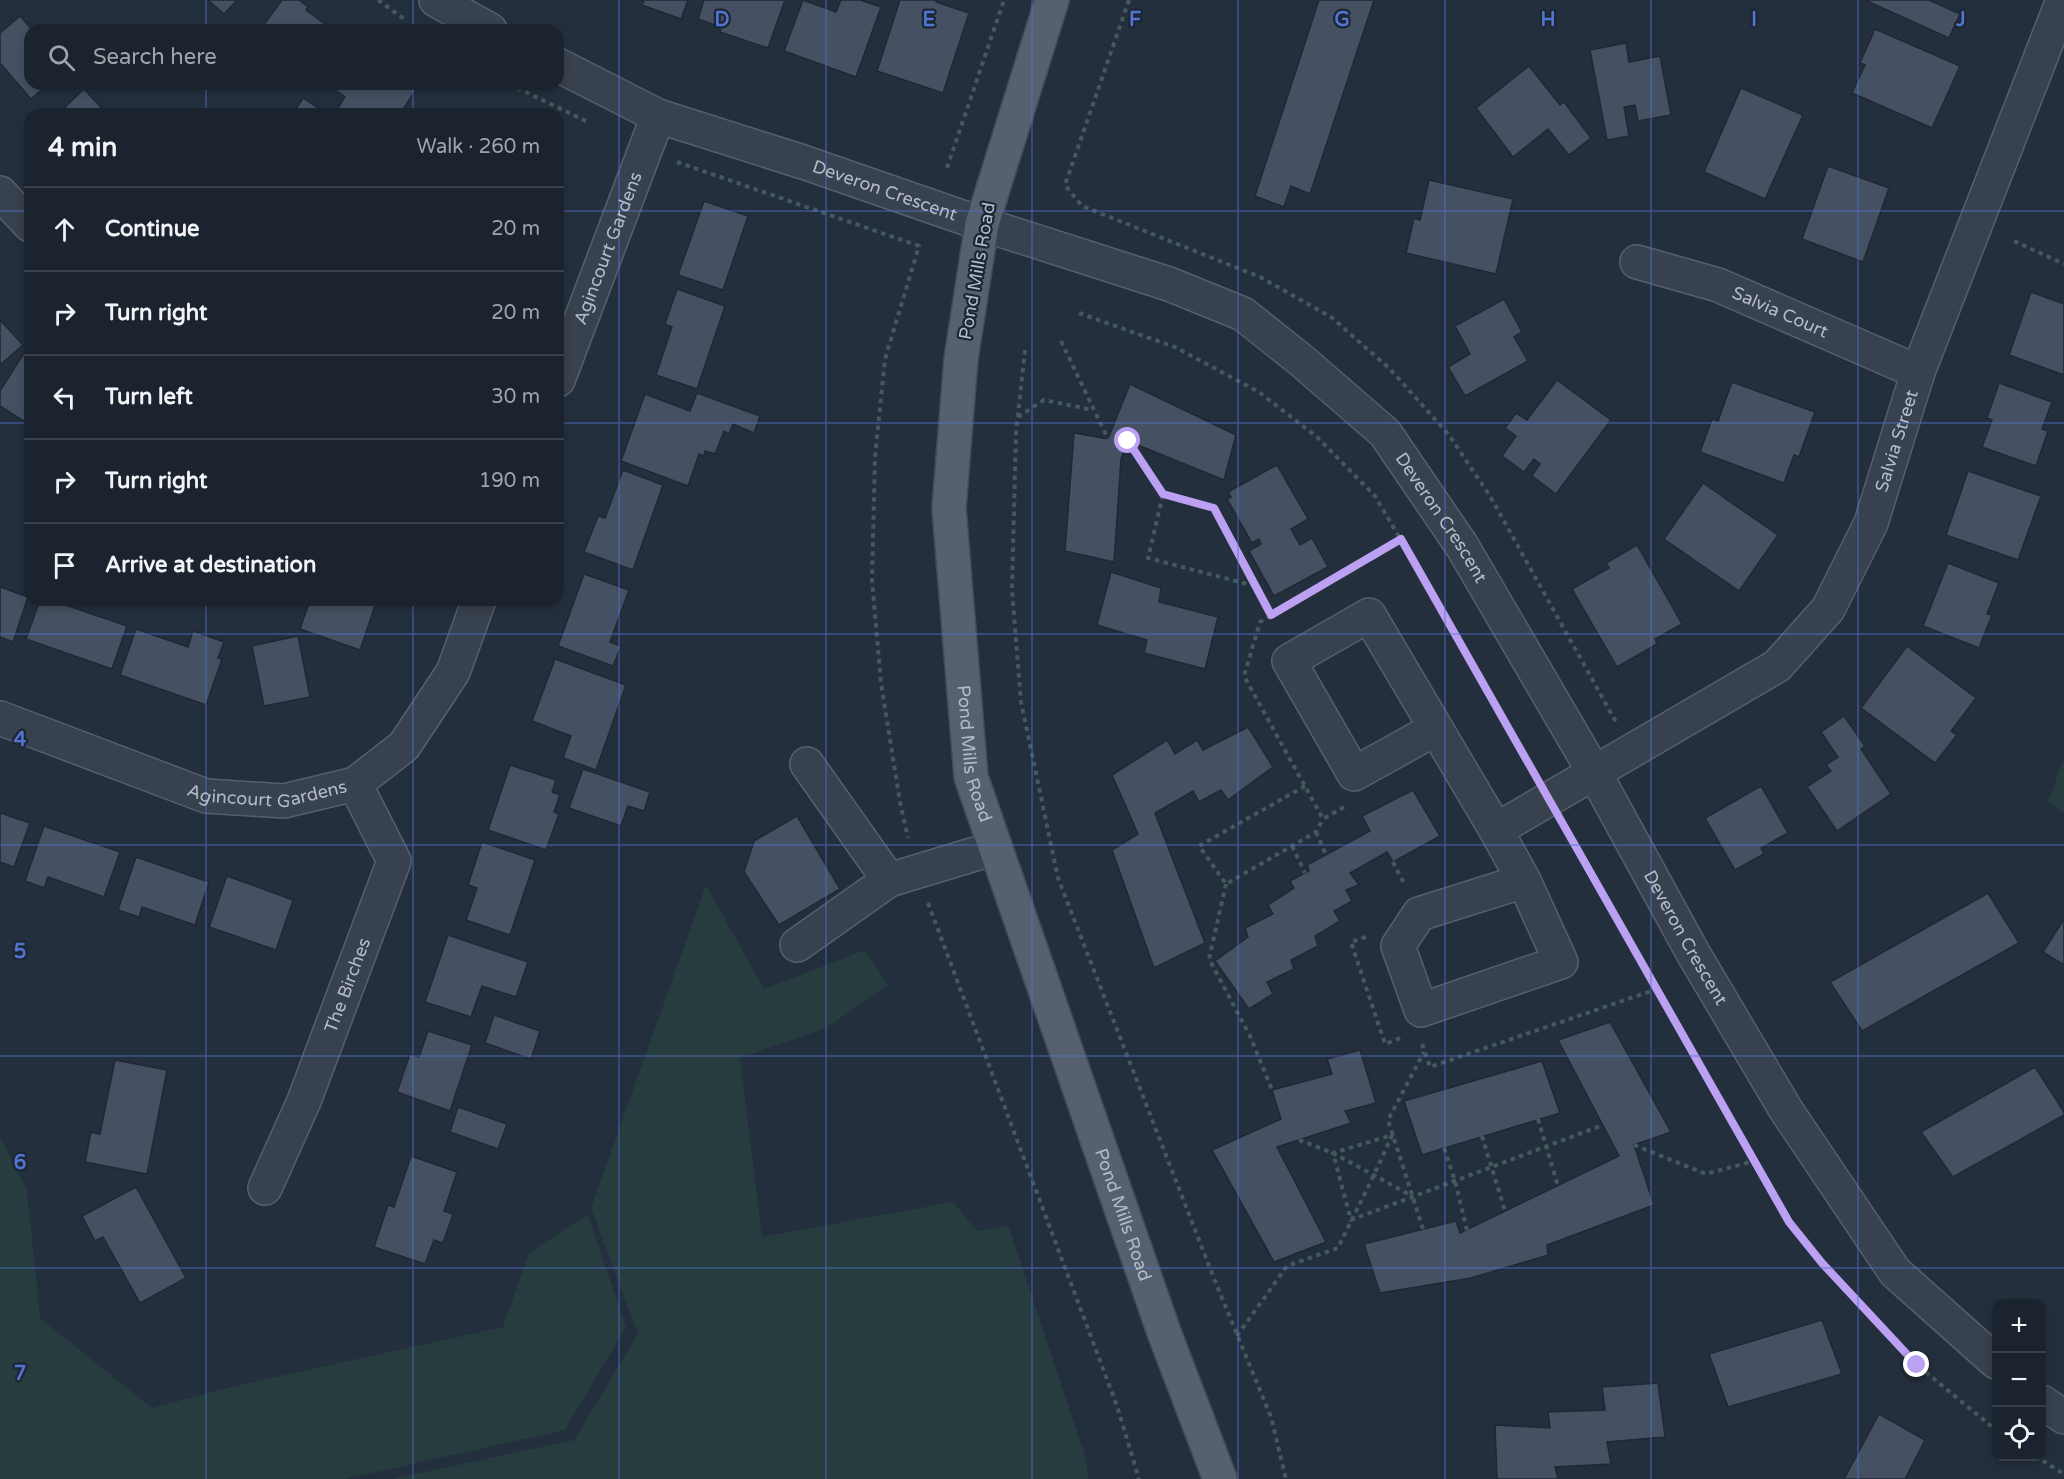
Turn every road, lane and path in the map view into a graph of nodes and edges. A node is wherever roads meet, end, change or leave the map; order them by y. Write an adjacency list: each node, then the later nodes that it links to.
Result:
1 (378, 0): 7 (path)
2 (436, 0): 8 (street)
3 (1004, 0): 17 (path)
4 (1052, 0): 20 (main road, Pond Mills Road)
5 (1129, 0): 9 (path)
6 (2062, 0): 28 (street, Salvia Street)
7 (412, 24)
8 (479, 24)
9 (1118, 33)
10 (564, 69): 14 (street, Deveron Crescent)
11 (521, 90): 12 (path)
12 (559, 108)
13 (564, 111): 15 (path)
14 (658, 116): 20 (street, Deveron Crescent); 27 (street, Agincourt Gardens)
15 (596, 126)
16 (669, 159): 54 (path)
17 (946, 168)
18 (0, 192): 19 (street)
19 (24, 218)
20 (982, 224): 41 (street, Deveron Crescent); 50 (main road, Pond Mills Road)
21 (2013, 241): 23 (path)
22 (1637, 262): 28 (street, Salvia Court)
23 (2064, 264)
24 (1079, 313): 34 (path)
25 (1061, 341): 29 (path)
26 (1025, 350): 30 (path)
27 (564, 364)
28 (1918, 372): 41 (street, Salvia Street)
29 (1093, 410): 30 (path); 31 (path)
30 (1017, 417): 85 (path)
31 (1108, 439)
32 (1128, 441): 33 (path)
33 (1163, 494): 35 (path); 35 (path)
34 (1401, 539): 37 (path); 44 (path)
35 (1255, 586): 37 (path)
36 (477, 606): 42 (street, Agincourt Gardens)
37 (1271, 615): 43 (path)
38 (0, 718): 42 (street, Agincourt Gardens)
39 (1435, 729): 39 (street); 47 (street)
40 (807, 764): 54 (street)
41 (1594, 772): 44 (street, Salvia Street); 86 (street, Deveron Crescent)
42 (354, 784): 79 (street, The Birches)
43 (1305, 786): 46 (path); 56 (path)
44 (1548, 799): 47 (street, Salvia Street); 60 (path)
45 (1351, 803): 46 (path)
46 (1323, 819): 48 (path)
47 (1496, 830): 55 (street)
48 (1316, 832): 49 (path); 51 (path)
49 (1292, 846): 53 (path); 56 (path)
50 (995, 848): 54 (street); 93 (main road, Pond Mills Road)
51 (1326, 855)
52 (1393, 862): 57 (path)
53 (1305, 873)
54 (903, 876): 59 (street); 92 (path)
55 (1524, 881): 55 (street)
56 (1226, 884): 64 (path)
57 (1408, 890)
58 (1372, 935): 61 (path)
59 (797, 945)
60 (1657, 989): 63 (path); 74 (path)
61 (1406, 1036)
62 (1420, 1042): 63 (path)
63 (1424, 1052): 67 (path)
64 (1272, 1090)
65 (1538, 1119): 71 (path)
66 (1603, 1125): 71 (path)
67 (1392, 1135): 73 (path); 76 (path); 80 (path)
68 (1482, 1136): 75 (path)
69 (1299, 1140): 73 (path)
70 (1634, 1145): 74 (path)
71 (1545, 1147): 75 (path); 78 (path)
72 (1444, 1148): 77 (path)
73 (1333, 1154): 76 (path); 82 (path)
74 (1754, 1161): 89 (path)
75 (1491, 1168): 77 (path); 81 (path)
76 (1374, 1176): 80 (path); 82 (path)
77 (1455, 1181): 80 (path); 84 (path)
78 (1558, 1186)
79 (265, 1188)
80 (1412, 1197): 82 (path); 83 (path)
81 (1505, 1211)
82 (1351, 1220): 85 (path)
83 (1423, 1229)
84 (1467, 1230)
85 (1238, 1336): 94 (path)
86 (1992, 1358)
87 (2046, 1405): 88 (street)
88 (2064, 1417)
89 (1992, 1427)
90 (2043, 1461): 91 (path)
91 (2064, 1474)
92 (1139, 1479)
93 (1220, 1479)
94 (1286, 1479)

